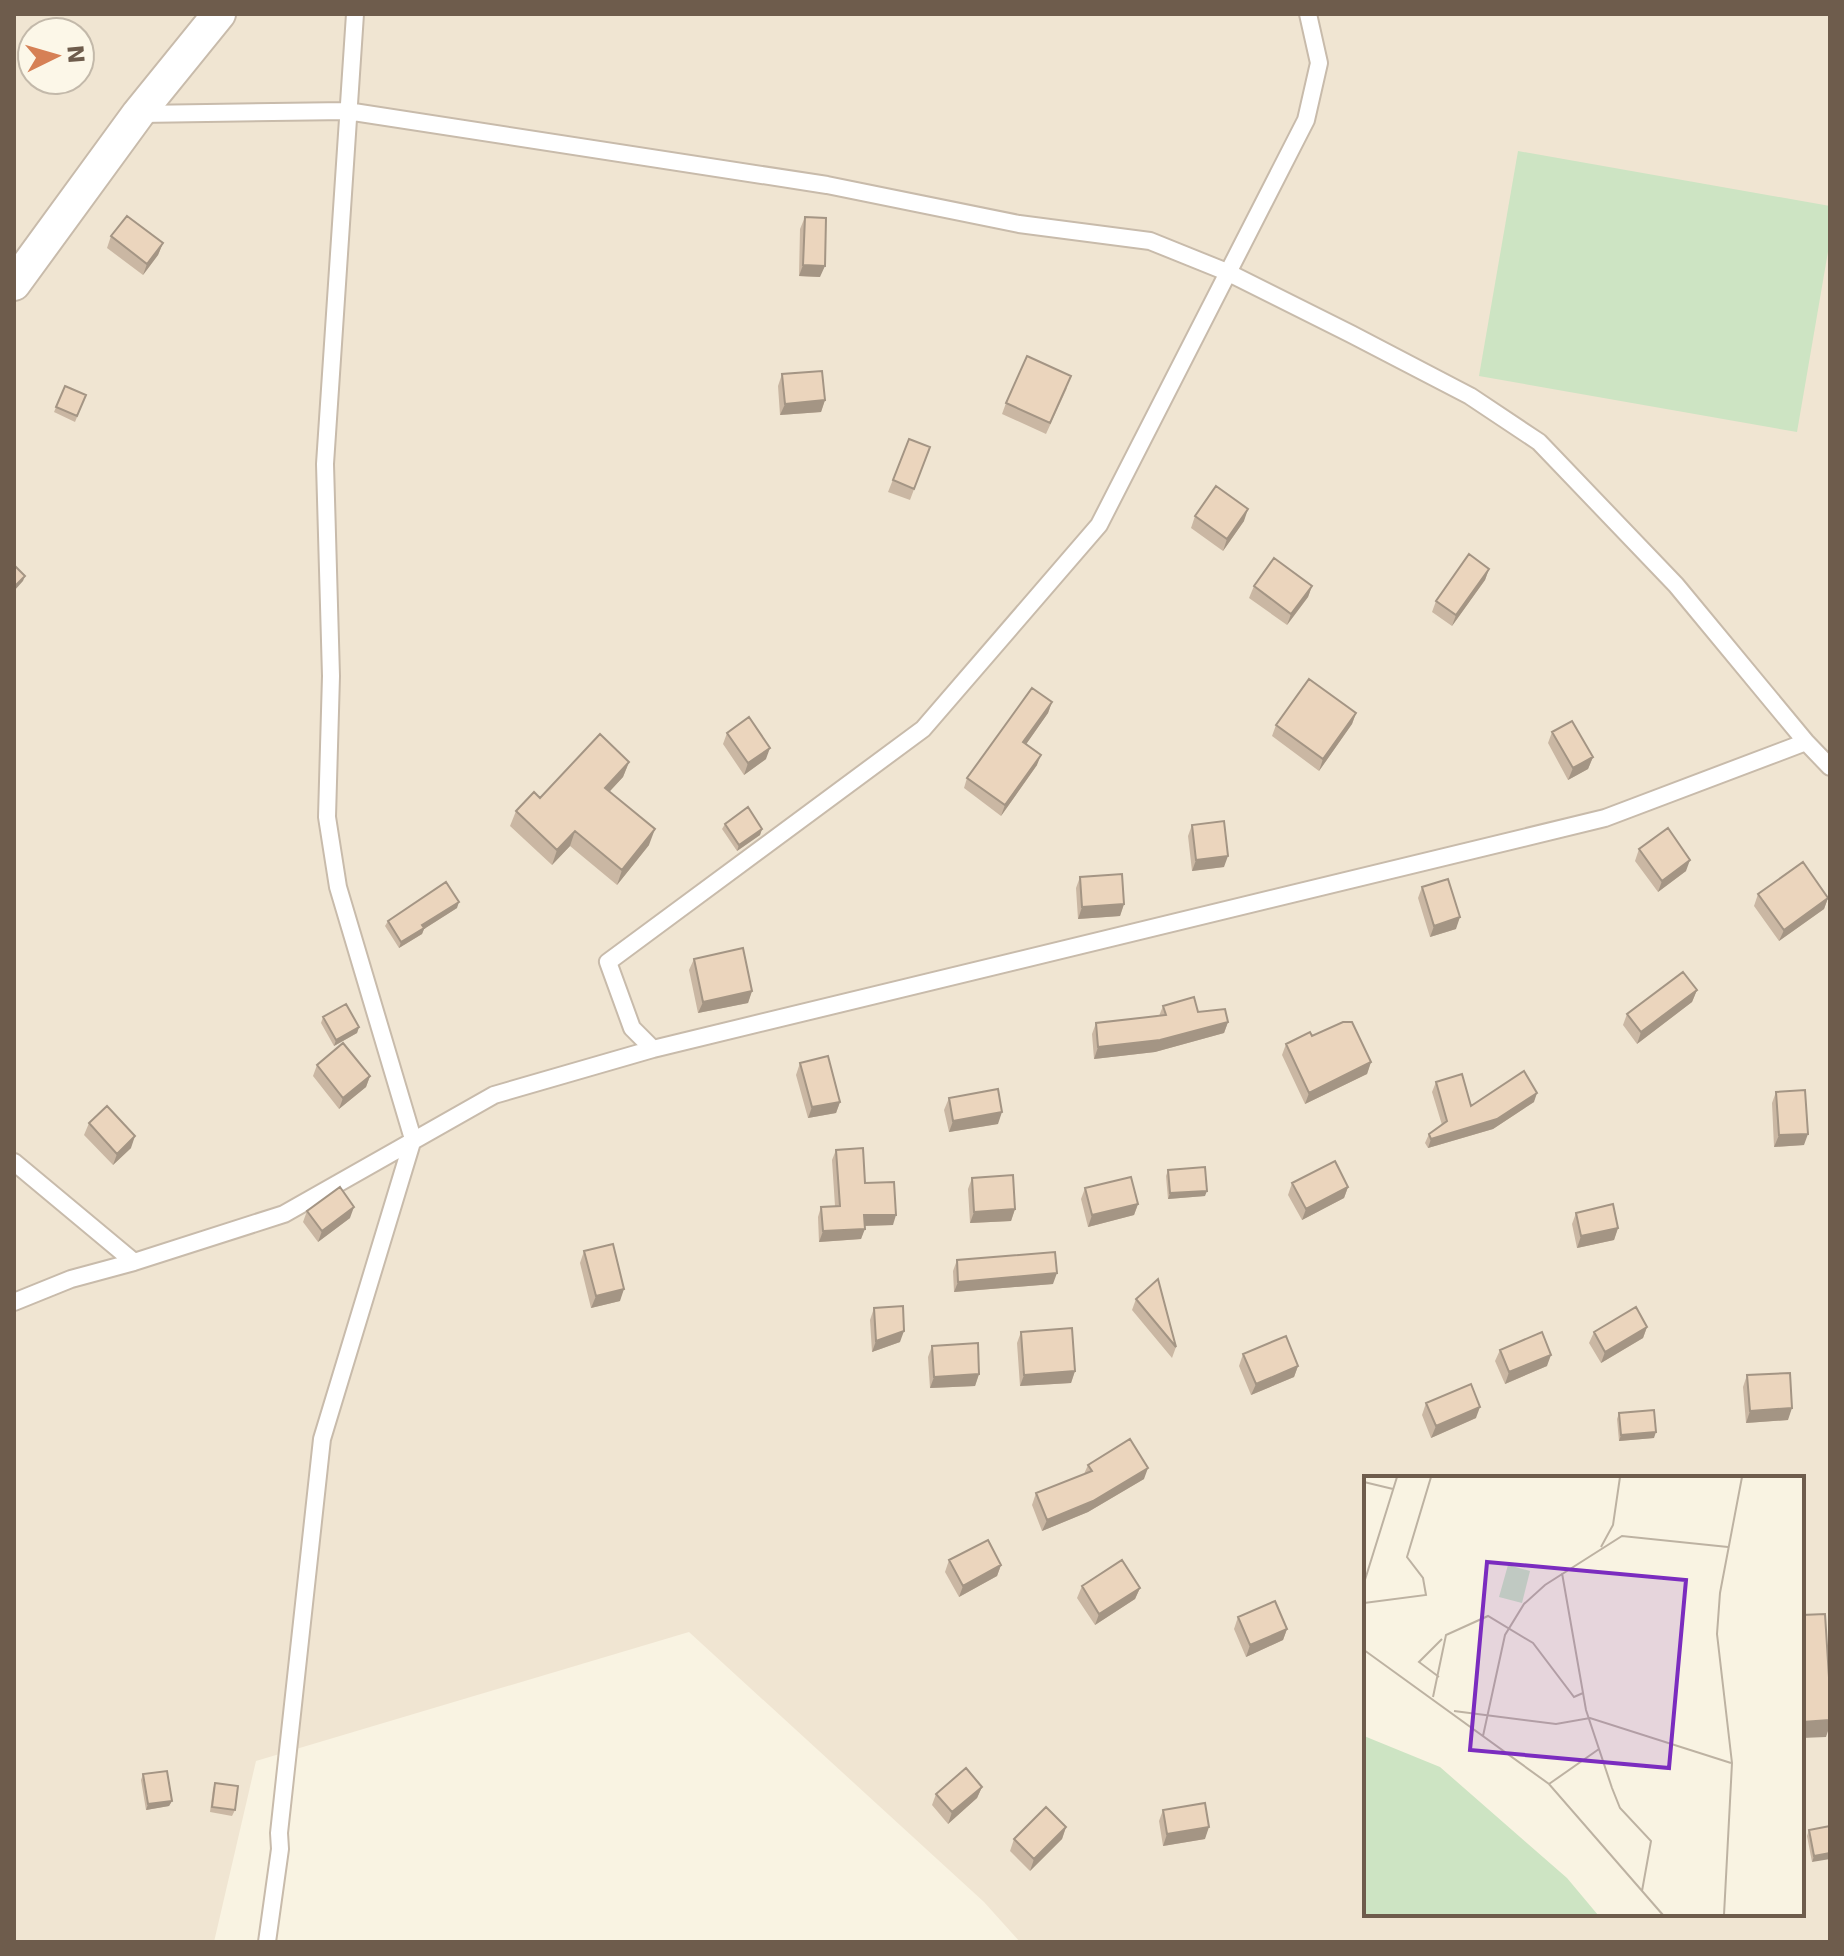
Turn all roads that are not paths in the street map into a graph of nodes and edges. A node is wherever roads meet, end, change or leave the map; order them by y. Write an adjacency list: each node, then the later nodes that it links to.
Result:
1 (219, 14): 5 (street)
2 (355, 14): 4 (lane)
3 (1308, 14): 6 (lane)
4 (347, 111): 5 (lane); 6 (lane); 11 (lane)
5 (138, 114): 7 (street)
6 (1227, 272): 8 (lane); 10 (lane)
7 (14, 284)
8 (1806, 742): 9 (lane); 10 (lane)
9 (1830, 767)
10 (653, 1049): 11 (lane)
11 (413, 1139): 13 (lane); 15 (lane)
12 (14, 1162): 13 (lane)
13 (134, 1262): 14 (lane)
14 (14, 1302)
15 (267, 1942)

